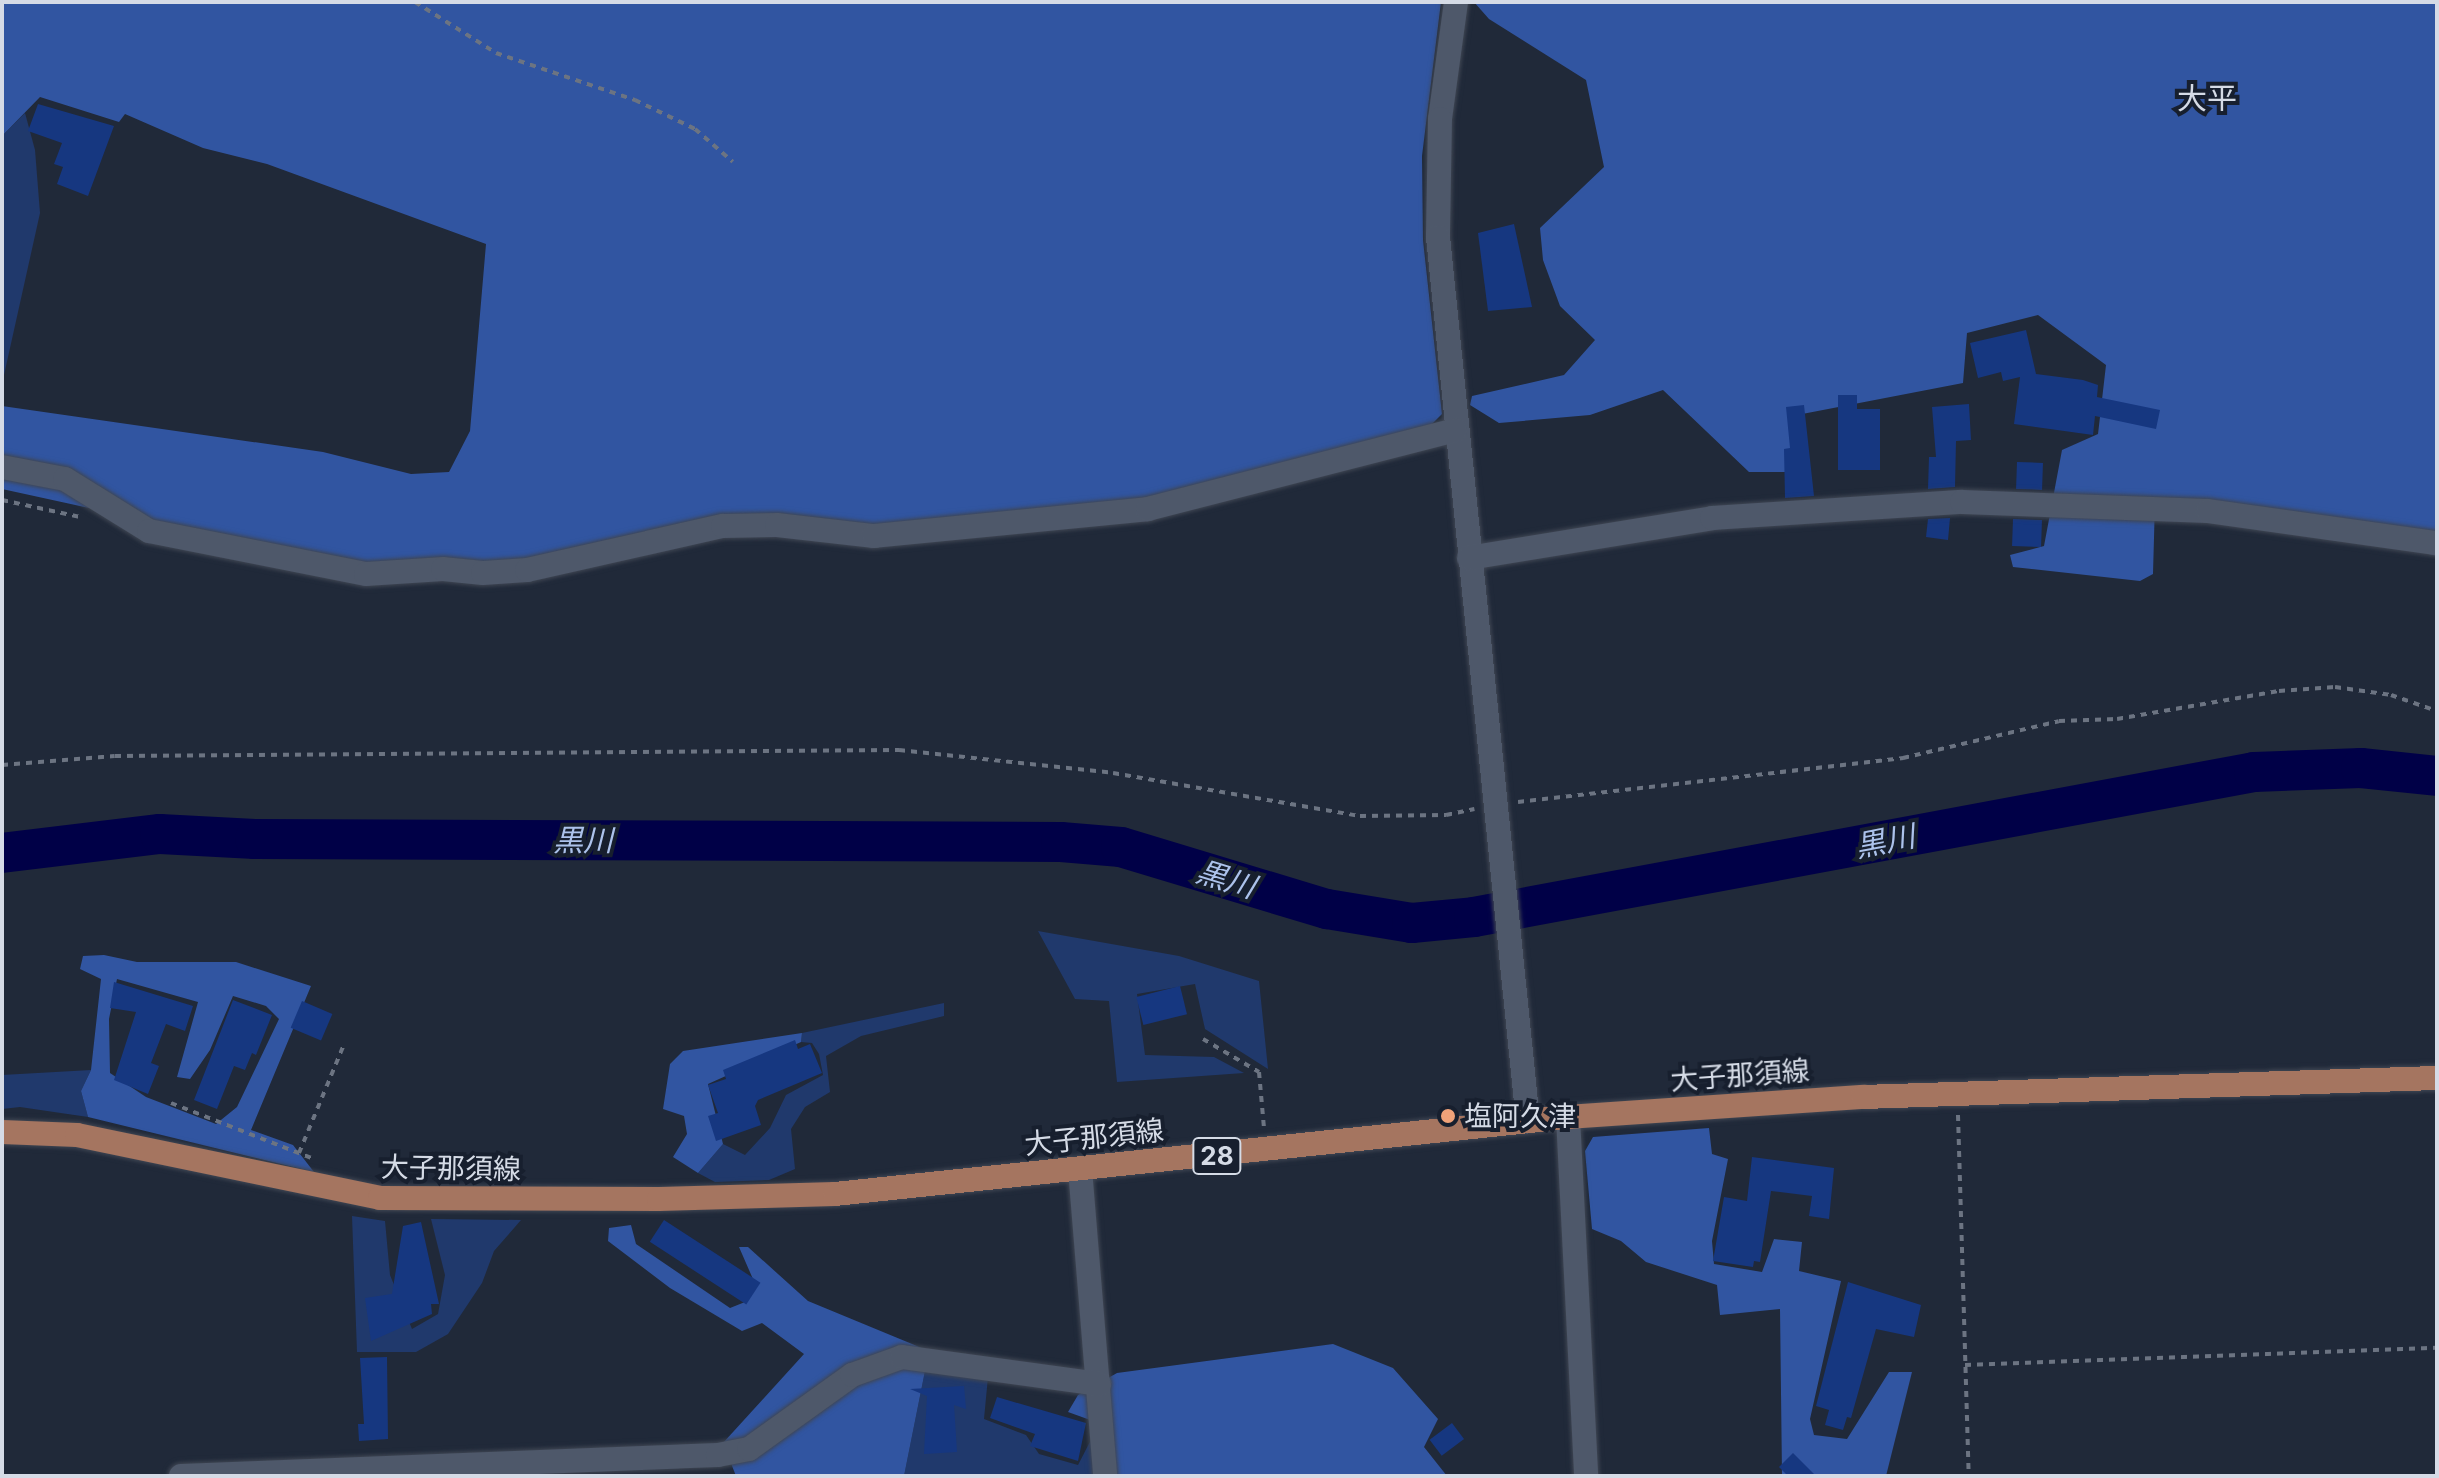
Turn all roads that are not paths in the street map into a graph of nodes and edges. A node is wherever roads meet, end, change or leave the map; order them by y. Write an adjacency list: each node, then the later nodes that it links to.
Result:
1 (1456, 2): 2 (street)
2 (1455, 430): 3 (street); 5 (street)
3 (2, 467)
4 (2437, 543): 5 (street)
5 (1469, 558): 8 (street)
6 (2437, 1078): 7 (main road, 大子那須線 / 28)
7 (1568, 1117): 8 (main road, 大子那須線 / 28); 14 (street)
8 (1528, 1121): 10 (main road, 大子那須線 / 28)
9 (2, 1132): 10 (main road, 大子那須線 / 28)
10 (1080, 1169): 11 (street)
11 (1099, 1384): 12 (street); 13 (street)
12 (181, 1476)
13 (1105, 1476)
14 (1586, 1476)

